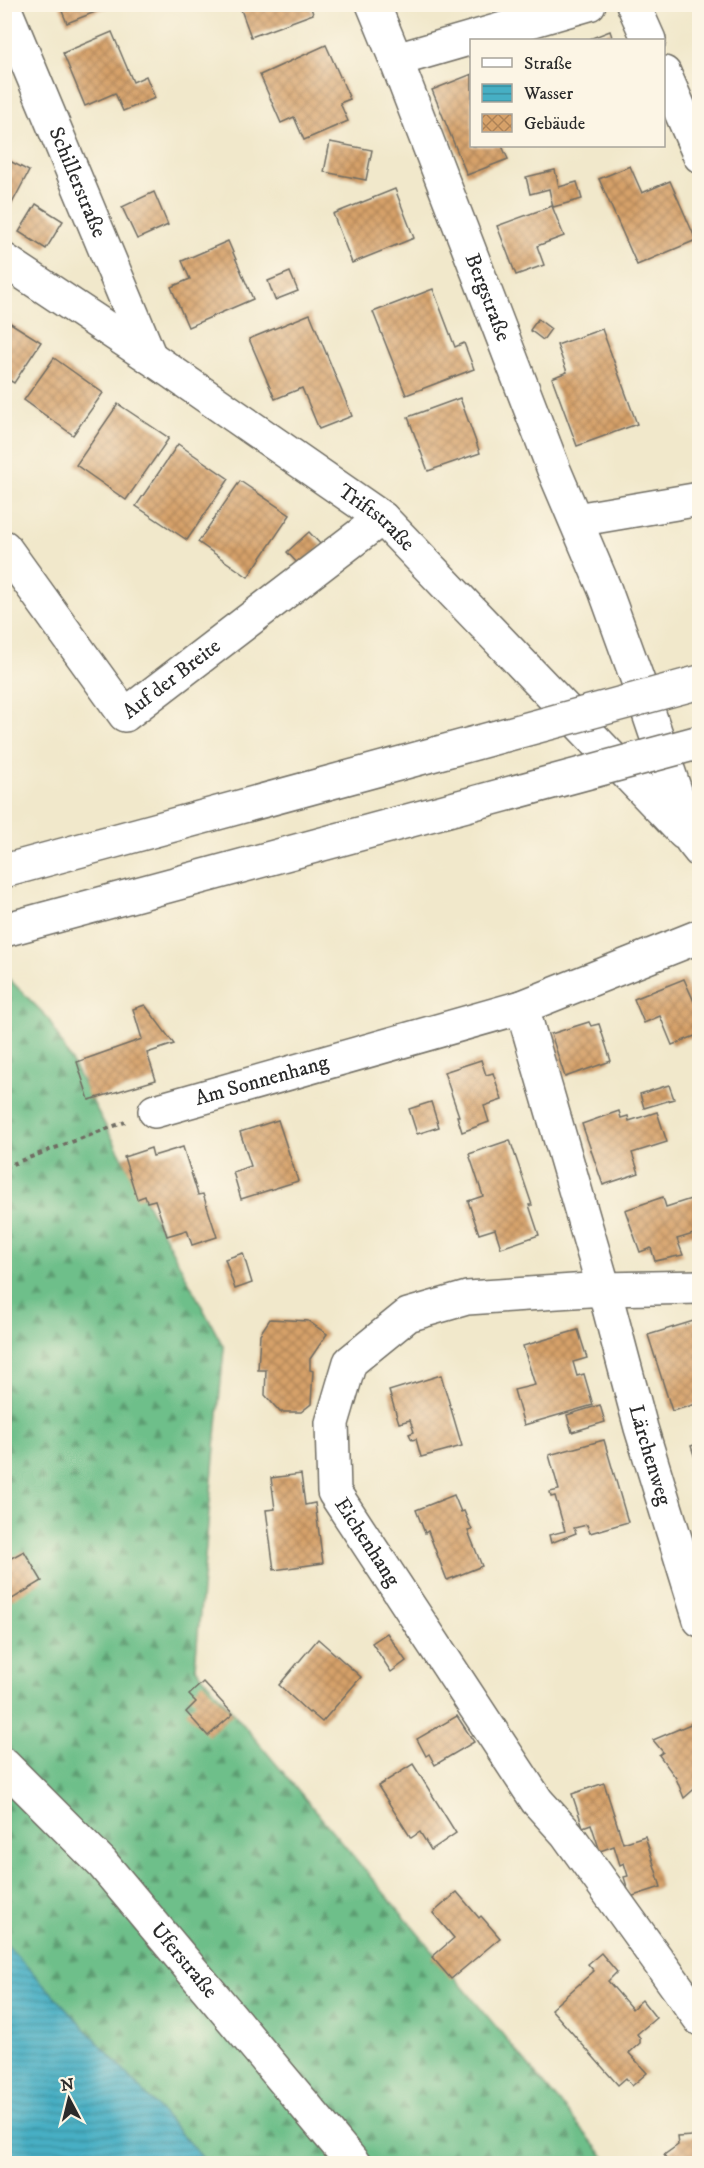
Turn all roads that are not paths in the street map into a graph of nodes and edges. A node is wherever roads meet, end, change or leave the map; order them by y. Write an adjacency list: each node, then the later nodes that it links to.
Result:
1 (373, 4): 6 (main road, Bergstraße)
2 (589, 4): 6 (main road)
3 (633, 4): 5 (main road)
4 (4, 7): 10 (main road, Schillerstraße)
5 (649, 39)
6 (396, 60): 13 (main road, Bergstraße)
7 (665, 79): 8 (main road)
8 (699, 156)
9 (4, 260): 10 (main road, Triftstraße)
10 (150, 357): 12 (main road, Triftstraße)
11 (699, 499): 13 (main road)
12 (382, 518): 14 (main road, Auf der Breite); 17 (main road, Triftstraße)
13 (576, 520): 16 (main road, Bergstraße)
14 (4, 548)
15 (699, 682): 20 (main road, bridge)
16 (639, 684): 17 (main road); 19 (main road, Bergstraße)
17 (568, 711): 19 (main road, Triftstraße)
18 (699, 742): 21 (main road, bridge)
19 (695, 846)
20 (4, 871)
21 (4, 930)
22 (699, 936): 23 (main road, Am Sonnenhang)
23 (522, 1007): 24 (main road, Am Sonnenhang); 26 (main road)
24 (155, 1110)
25 (699, 1287): 26 (main road, Eichenhang)
26 (604, 1289): 27 (main road, Lärchenweg); 29 (main road, Eichenhang)
27 (699, 1620)
28 (4, 1765): 30 (main road, Uferstraße)
29 (699, 2019)
30 (354, 2163)

